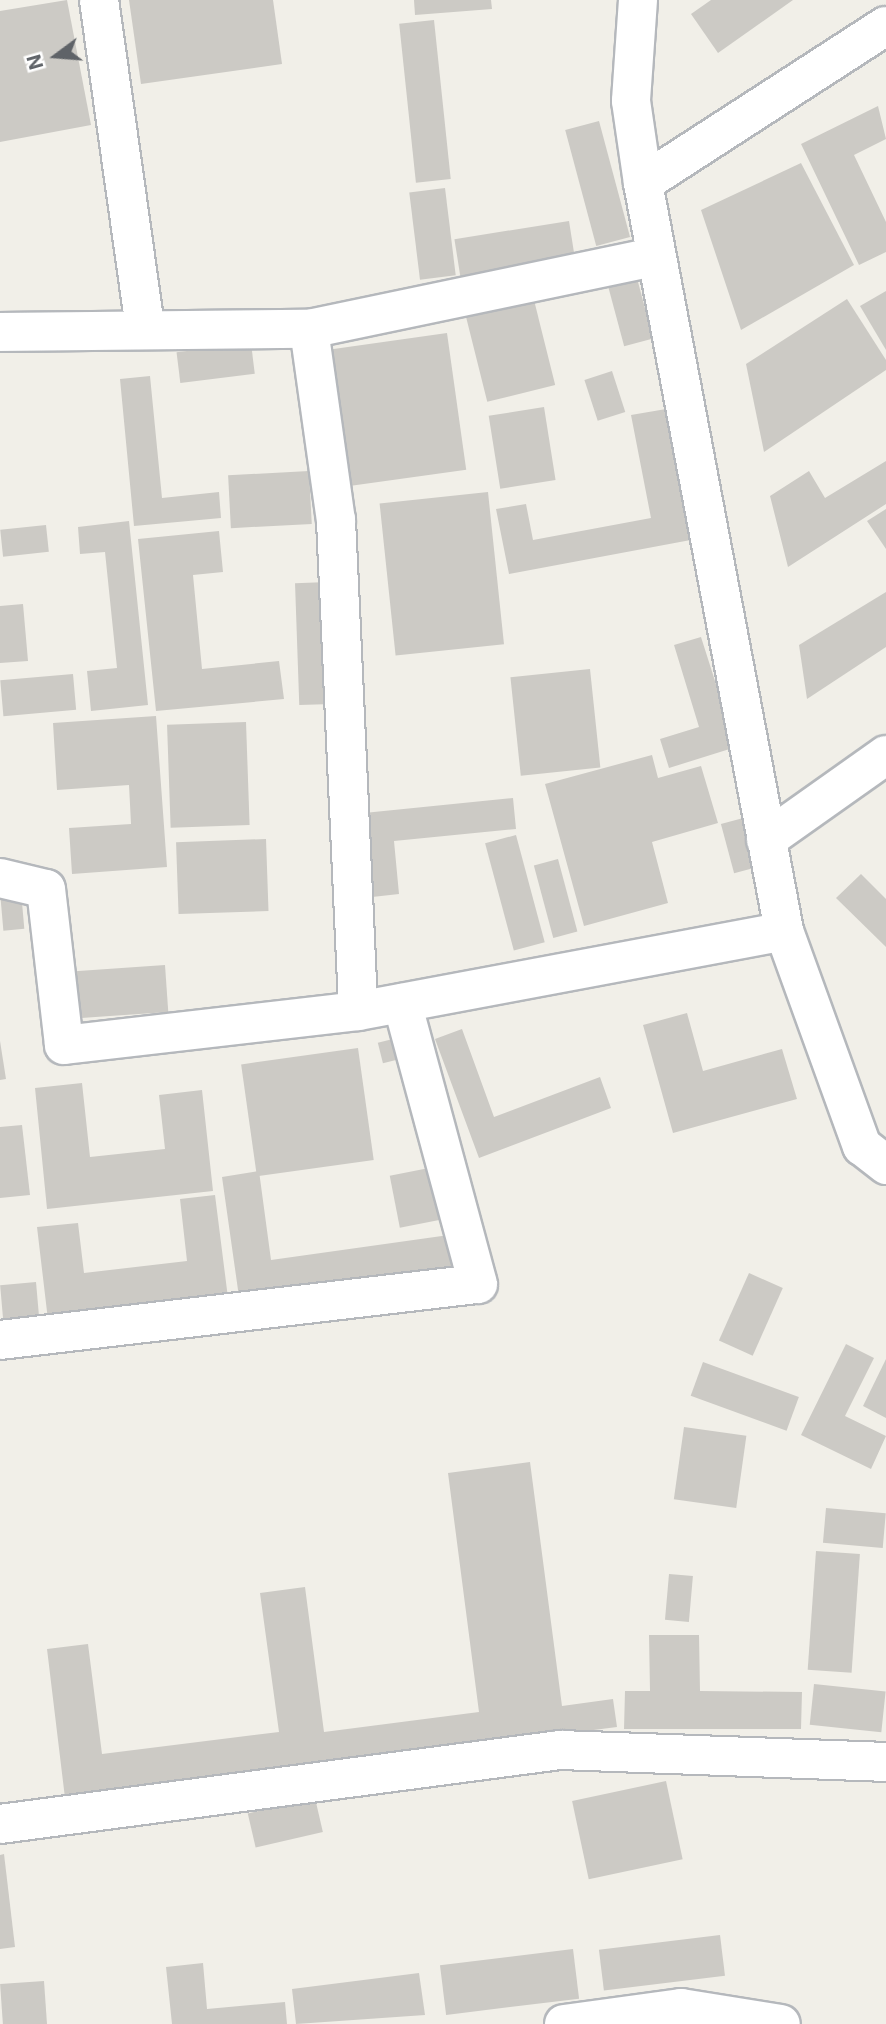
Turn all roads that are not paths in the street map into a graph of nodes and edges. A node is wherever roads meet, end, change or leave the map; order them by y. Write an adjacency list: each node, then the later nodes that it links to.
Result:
1 (99, 0): 6 (street)
2 (638, 0): 4 (street)
3 (886, 26): 4 (street)
4 (643, 183): 5 (street)
5 (655, 257): 7 (street); 10 (street)
6 (145, 327): 7 (street); 8 (street)
7 (309, 329): 14 (street)
8 (0, 332)
9 (886, 755): 10 (street)
10 (766, 840): 12 (street)
11 (0, 878): 14 (street)
12 (784, 931): 13 (street); 15 (street)
13 (401, 1003): 14 (street); 16 (street)
14 (358, 1011)
15 (886, 1166)
16 (0, 1340)
17 (886, 1762): 18 (street)
18 (0, 1824)
19 (564, 2024): 20 (street)
20 (781, 2024)

